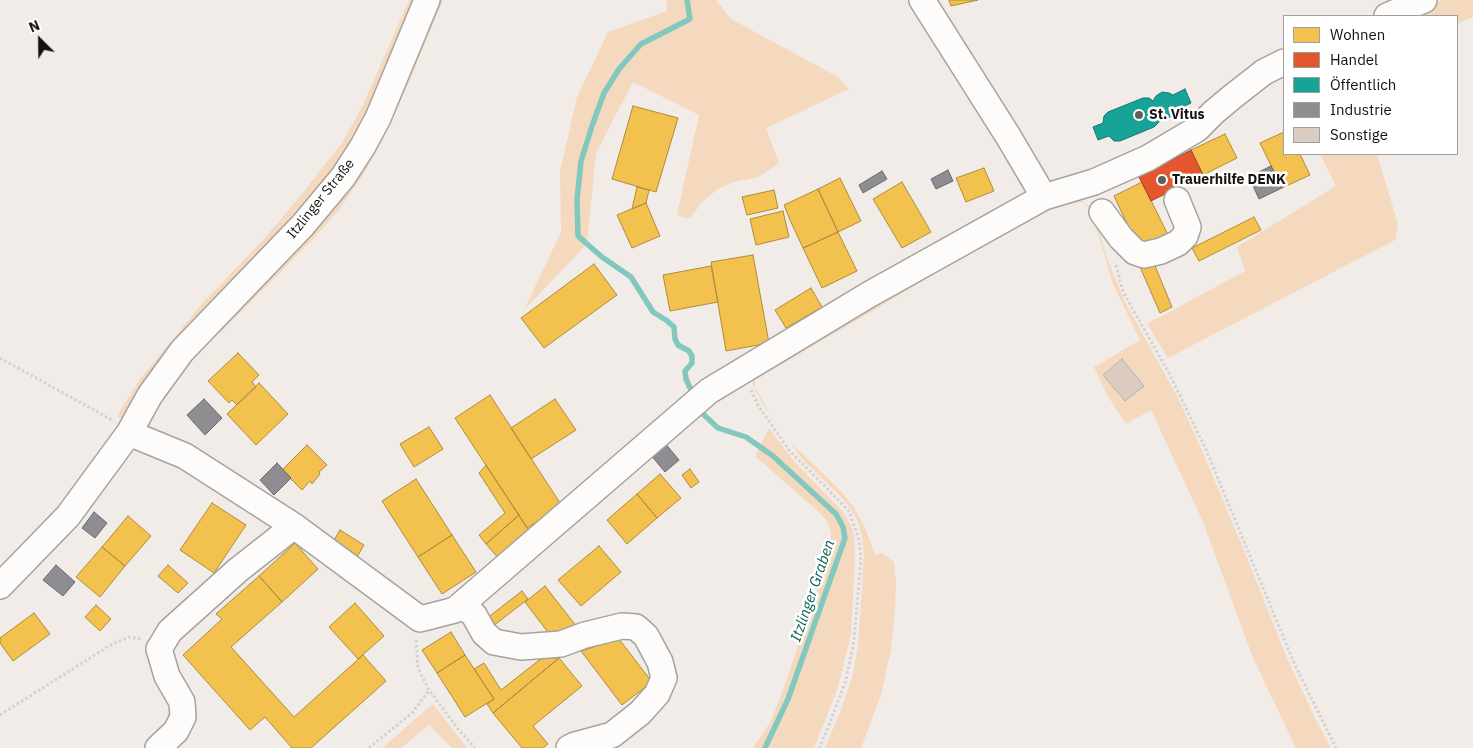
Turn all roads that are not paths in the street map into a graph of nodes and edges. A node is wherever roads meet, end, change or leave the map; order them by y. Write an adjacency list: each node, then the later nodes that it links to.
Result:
1 (427, 0): 9 (street, Itzlinger Straße)
2 (922, 0): 7 (street)
3 (1424, 0): 4 (street)
4 (1389, 15)
5 (1283, 62): 6 (street)
6 (1094, 182): 7 (street); 8 (street)
7 (1044, 197): 12 (street)
8 (1177, 200)
9 (129, 432): 10 (street); 11 (street, Itzlinger Straße)
10 (294, 526): 12 (street); 13 (street)
11 (0, 586)
12 (462, 605): 14 (street)
13 (158, 748)
14 (569, 748)

